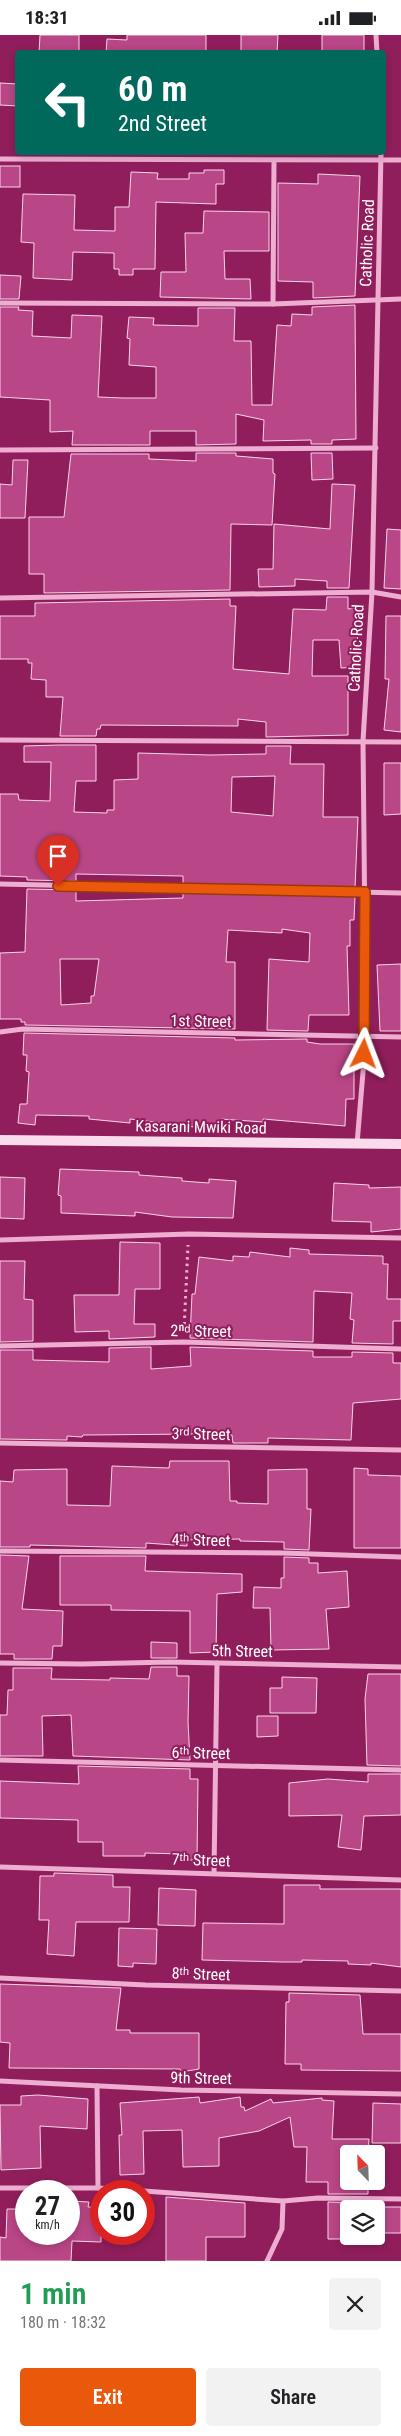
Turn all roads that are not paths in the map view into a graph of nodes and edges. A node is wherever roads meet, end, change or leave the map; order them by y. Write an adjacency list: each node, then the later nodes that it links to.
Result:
1 (376, 35): 2 (street)
2 (377, 50)
3 (381, 155): 5 (street, Catholic Road)
4 (0, 159): 7 (street)
5 (382, 160): 6 (street); 7 (street); 9 (street, Catholic Road)
6 (401, 160)
7 (274, 161): 11 (street)
8 (401, 299): 9 (street)
9 (378, 301): 11 (street); 12 (street, Catholic Road)
10 (0, 303): 11 (street)
11 (273, 304)
12 (376, 448): 13 (street); 14 (street, Catholic Road)
13 (0, 450)
14 (372, 592): 15 (street); 16 (street); 18 (street, Catholic Road)
15 (401, 597)
16 (0, 598)
17 (0, 740): 18 (street)
18 (364, 741): 19 (street); 21 (street, Catholic Road)
19 (401, 741)
20 (0, 884): 21 (street)
21 (365, 892): 22 (street); 24 (street, Catholic Road)
22 (401, 893)
23 (0, 1032): 24 (street, 1st Street)
24 (366, 1036): 25 (street, 1st Street); 27 (street, Catholic Road)
25 (401, 1037)
26 (0, 1140): 27 (main road, Kasarani Mwiki Road)
27 (357, 1144): 28 (main road, Kasarani Mwiki Road)
28 (401, 1145)
29 (0, 1239): 30 (street)
30 (401, 1239)
31 (0, 1346): 32 (street, 2ⁿᵈ Street)
32 (401, 1349)
33 (0, 1443): 34 (street, 3ʳᵈ Street)
34 (401, 1450)
35 (0, 1551): 36 (street, 4ᵗʰ Street)
36 (401, 1557)
37 (0, 1663): 38 (street, 5th Street)
38 (216, 1663): 39 (street, 5th Street); 41 (street)
39 (401, 1667)
40 (0, 1760): 41 (street, 6ᵗʰ Street)
41 (214, 1765): 42 (street, 6ᵗʰ Street); 44 (street)
42 (401, 1770)
43 (0, 1867): 44 (street, 7ᵗʰ Street)
44 (214, 1873): 45 (street, 7ᵗʰ Street)
45 (401, 1880)
46 (0, 1977): 47 (street, 8ᵗʰ Street)
47 (401, 1991)
48 (0, 2081): 49 (street, 9th Street)
49 (97, 2086): 50 (street, 9th Street); 51 (street)
50 (401, 2094)
51 (98, 2180)
52 (0, 2187): 53 (street)
53 (90, 2188)
54 (155, 2192): 56 (street)
55 (401, 2199): 56 (street)
56 (283, 2201): 57 (street)
57 (267, 2261)

